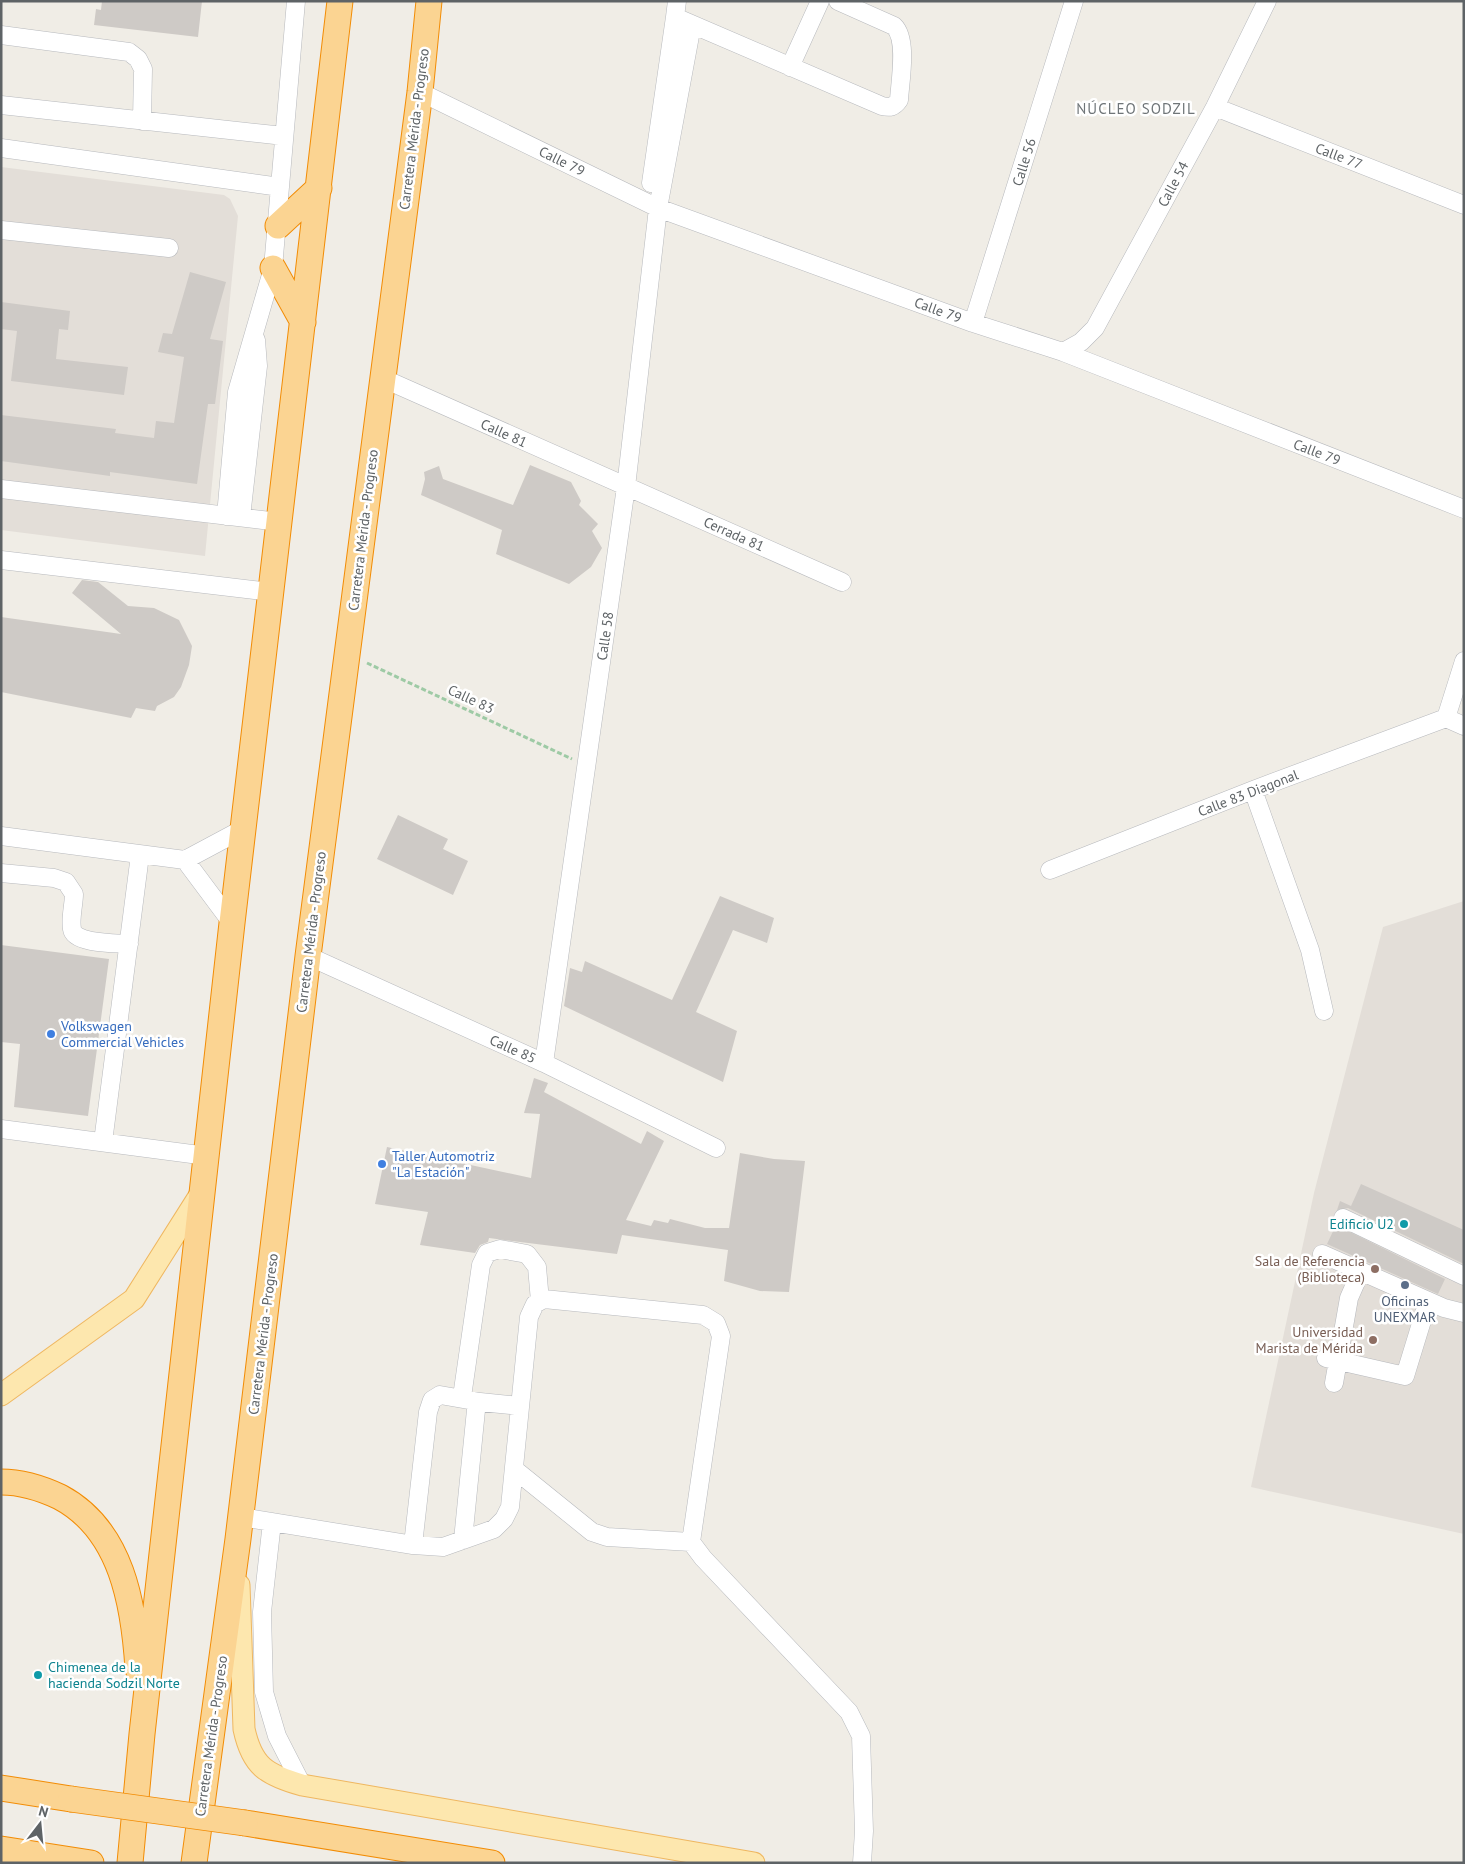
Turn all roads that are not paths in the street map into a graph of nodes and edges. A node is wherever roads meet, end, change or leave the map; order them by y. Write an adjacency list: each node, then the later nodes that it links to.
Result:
1 (296, 1): 16 (street)
2 (430, 1): 12 (highway, Carretera Mérida - Progreso)
3 (820, 1): 11 (street)
4 (838, 1): 11 (street)
5 (1074, 1): 27 (street, Calle 56)
6 (1267, 1): 14 (street, Calle 54)
7 (339, 4): 19 (highway)
8 (676, 9): 9 (street); 21 (street)
9 (692, 25): 11 (street); 21 (street)
10 (1, 34): 15 (street)
11 (790, 67)
12 (420, 92): 21 (street, Calle 79); 29 (highway, Carretera Mérida - Progreso)
13 (1, 105): 15 (street)
14 (1215, 107): 20 (street, Calle 77); 28 (street, Calle 54)
15 (142, 121): 16 (street)
16 (284, 136): 18 (street)
17 (1, 148): 18 (street)
18 (280, 187): 22 (street)
19 (319, 188): 22 (highway); 26 (highway)
20 (1464, 204)
21 (653, 206): 27 (street, Calle 79); 30 (street, Calle 58)
22 (278, 226): 25 (street)
23 (1, 230): 24 (street)
24 (169, 248)
25 (274, 268): 26 (highway); 33 (street)
26 (303, 322): 34 (highway)
27 (973, 323): 28 (street, Calle 79)
28 (1063, 352): 32 (street, Calle 79)
29 (382, 378): 30 (street, Calle 81); 50 (highway, Carretera Mérida - Progreso)
30 (626, 487): 36 (street, Cerrada 81); 52 (street, Calle 58)
31 (1, 489): 33 (street)
32 (1464, 510)
33 (233, 516): 34 (street)
34 (279, 522): 37 (highway)
35 (1, 560): 37 (street)
36 (842, 582)
37 (271, 592): 42 (highway)
38 (1464, 660): 39 (street)
39 (1446, 718): 40 (street); 41 (street, Calle 83 Diagonal)
40 (1464, 726)
41 (1253, 790): 46 (street, Calle 83 Diagonal); 51 (street)
42 (243, 830): 45 (street); 48 (highway)
43 (1, 836): 44 (street)
44 (140, 855): 45 (street); 49 (street)
45 (186, 860): 48 (street)
46 (1050, 870)
47 (1, 873): 49 (street)
48 (232, 923): 56 (highway)
49 (128, 944): 54 (street)
50 (308, 956): 52 (street, Calle 85); 74 (highway, Carretera Mérida - Progreso)
51 (1324, 1011)
52 (544, 1063): 55 (street, Calle 85)
53 (1, 1129): 54 (street)
54 (103, 1142): 56 (street)
55 (716, 1148)
56 (207, 1156): 57 (highway)
57 (203, 1190): 67 (main road); 78 (highway)
58 (1343, 1218): 61 (street)
59 (1322, 1254): 60 (street)
60 (1360, 1273): 63 (street); 66 (street)
61 (1464, 1276)
62 (540, 1301): 68 (street); 70 (street); 76 (street)
63 (1428, 1301): 64 (street); 65 (street)
64 (1464, 1313)
65 (1326, 1358)
66 (1334, 1383)
67 (1, 1396)
68 (462, 1397): 69 (street); 77 (street)
69 (480, 1402): 70 (street); 75 (street)
70 (520, 1406): 71 (street)
71 (514, 1469): 75 (street); 76 (street)
72 (1, 1482): 78 (highway)
73 (272, 1522): 74 (street); 77 (street); 79 (street)
74 (239, 1528): 79 (main road); 84 (highway, Carretera Mérida - Progreso)
75 (463, 1540): 77 (street)
76 (691, 1542): 87 (street)
77 (413, 1545)
78 (142, 1734): 83 (highway)
79 (302, 1785): 86 (main road)
80 (4, 1788): 85 (highway, bridge)
81 (1, 1849): 82 (highway)
82 (91, 1863)
83 (130, 1863)
84 (194, 1863)
85 (492, 1863)
86 (754, 1863)
87 (862, 1863)

